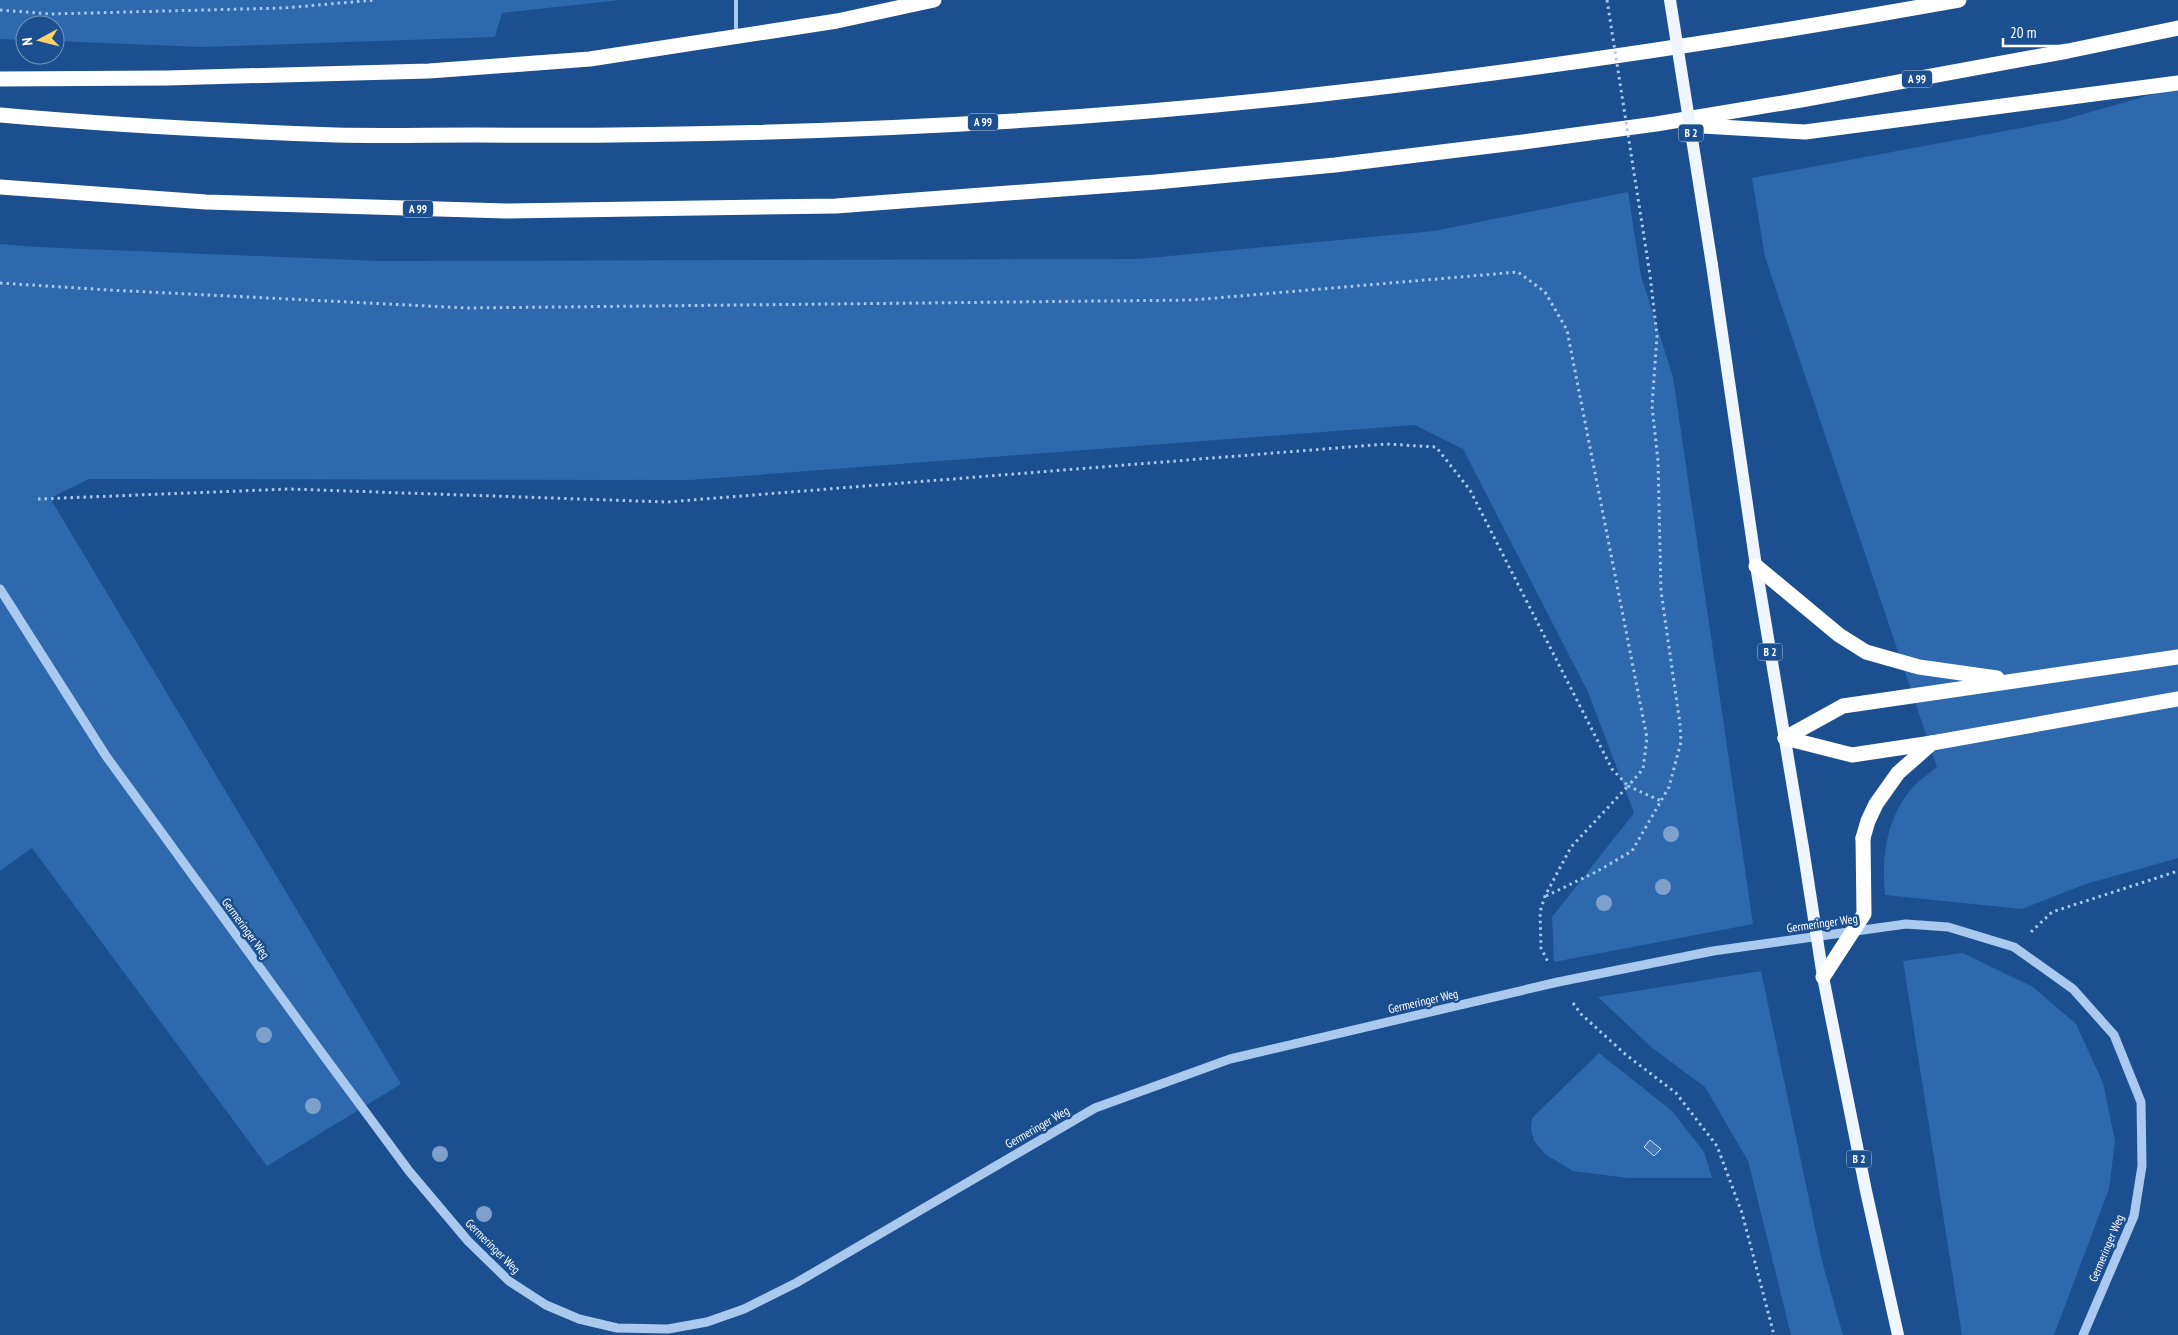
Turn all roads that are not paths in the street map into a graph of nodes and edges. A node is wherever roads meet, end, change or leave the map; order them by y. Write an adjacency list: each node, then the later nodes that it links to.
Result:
1 (736, 0): 6 (lane)
2 (934, 0): 6 (highway)
3 (1670, 0): 12 (main road, B 2, bridge)
4 (1959, 0): 9 (highway, A 99)
5 (2178, 28): 10 (highway, A 99)
6 (736, 37): 7 (highway)
7 (0, 79)
8 (2178, 83): 10 (highway)
9 (0, 115)
10 (1656, 124): 11 (highway, A 99)
11 (0, 187)
12 (1756, 566): 15 (highway); 17 (main road, B 2)
13 (0, 589): 21 (street, Germeringer Weg)
14 (2178, 657): 15 (highway)
15 (2013, 680): 17 (highway)
16 (2178, 699): 18 (highway)
17 (1785, 738): 18 (highway); 19 (main road, B 2, bridge)
18 (1932, 743): 19 (highway, bridge)
19 (1823, 977): 20 (main road, B 2)
20 (1898, 1335)
21 (2083, 1335)

